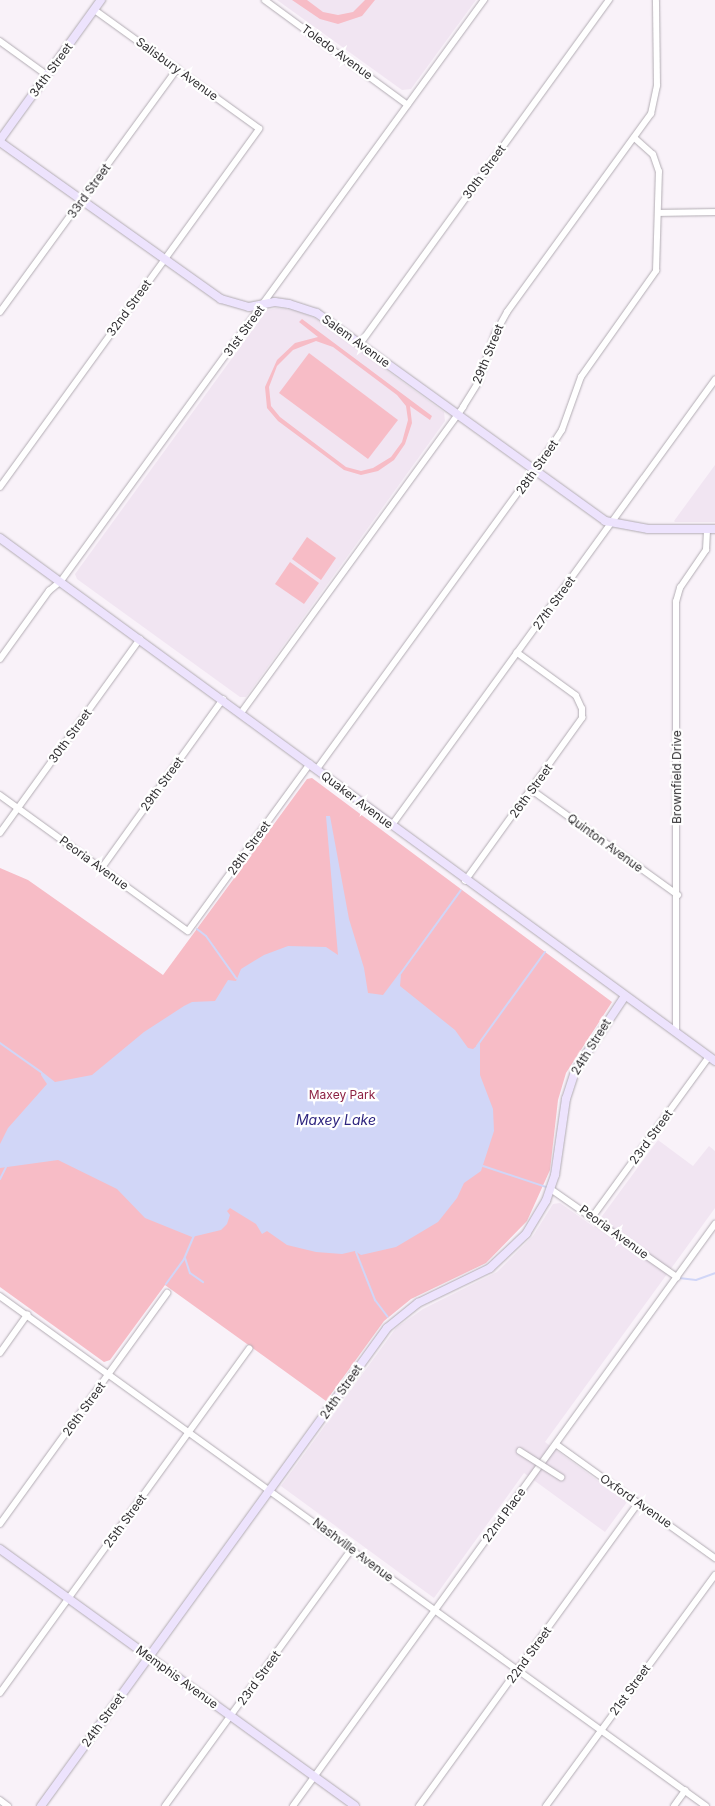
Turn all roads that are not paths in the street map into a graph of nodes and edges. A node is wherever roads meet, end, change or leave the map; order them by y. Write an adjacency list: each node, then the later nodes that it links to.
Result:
1 (102, 0): 6 (street, 34th Street)
2 (265, 0): 10 (street, Toledo Avenue)
3 (484, 0): 10 (street, 31st Street)
4 (609, 0): 20 (street, 30th Street)
5 (656, 0): 12 (street, 29th Street)
6 (94, 10): 8 (street, Salisbury Avenue); 9 (street, 34th Street)
7 (0, 41): 9 (street)
8 (177, 69): 11 (street, Salisbury Avenue); 14 (street, 33rd Street)
9 (47, 75): 13 (street, 34th Street)
10 (408, 105): 18 (street, 31st Street)
11 (259, 129): 17 (street, 32nd Street)
12 (634, 138): 16 (street, 28th Street); 22 (street, 29th Street)
13 (0, 141): 14 (street, Salem Avenue)
14 (82, 200): 17 (street, Salem Avenue); 19 (street, 33rd Street)
15 (715, 212): 16 (street)
16 (658, 213): 23 (street, 28th Street)
17 (164, 260): 18 (street, Salem Avenue); 24 (street, 32nd Street)
18 (265, 303): 20 (street, Salem Avenue); 28 (street, 31st Street)
19 (0, 312)
20 (360, 344): 22 (street, Salem Avenue)
21 (715, 380): 25 (street, 27th Street)
22 (457, 415): 23 (street, Salem Avenue); 33 (street, 29th Street)
23 (534, 471): 25 (street, Salem Avenue); 34 (street, 28th Street)
24 (0, 488)
25 (611, 524): 26 (street, Salem Avenue); 30 (street, 27th Street)
26 (711, 529): 42 (street, Brownfield Drive)
27 (0, 538): 28 (street, Quaker Avenue)
28 (61, 581): 29 (street, Quaker Avenue); 31 (street, 31st Street)
29 (140, 639): 32 (street, Quaker Avenue); 37 (street, 30th Street)
30 (517, 654): 35 (street, 26th Street); 38 (street, 27th Street)
31 (0, 660)
32 (223, 699): 33 (street, Quaker Avenue); 40 (street, 29th Street)
33 (241, 713): 34 (street, Quaker Avenue)
34 (314, 767): 38 (street, Quaker Avenue); 43 (street, 28th Street)
35 (532, 790): 41 (street, 26th Street); 42 (street, Quinton Avenue)
36 (0, 795): 37 (street, Peoria Avenue)
37 (18, 808): 39 (street, 30th Street); 40 (street, Peoria Avenue)
38 (392, 826): 41 (street, Quaker Avenue)
39 (0, 834)
40 (101, 869): 43 (street, Peoria Avenue)
41 (465, 881): 44 (street, Quaker Avenue)
42 (678, 895): 45 (street, Brownfield Drive)
43 (188, 931)
44 (625, 996): 45 (street, Quaker Avenue); 47 (street, 24th Street)
45 (676, 1033): 46 (street, Quaker Avenue)
46 (712, 1059): 48 (street, 23rd Street)
47 (551, 1189): 48 (street, Peoria Avenue); 61 (street, 24th Street)
48 (593, 1216): 50 (street, Peoria Avenue)
49 (715, 1224): 50 (street, 22nd Place)
50 (677, 1277): 58 (street, 22nd Place)
51 (167, 1293): 56 (street, 26th Street)
52 (0, 1296): 53 (street, Nashville Avenue)
53 (27, 1315): 55 (street); 56 (street, Nashville Avenue)
54 (249, 1349): 57 (street, 25th Street)
55 (0, 1353)
56 (109, 1374): 57 (street, Nashville Avenue); 63 (street, 26th Street)
57 (189, 1432): 61 (street, Nashville Avenue); 68 (street, 25th Street)
58 (556, 1444): 62 (street, Oxford Avenue); 69 (street, 22nd Place)
59 (520, 1451): 60 (street, bridge)
60 (562, 1477)
61 (269, 1489): 65 (street, Nashville Avenue); 70 (street, 24th Street)
62 (638, 1503): 66 (street, Oxford Avenue); 71 (street, 22nd Street)
63 (0, 1524)
64 (0, 1548): 68 (street, Memphis Avenue)
65 (352, 1549): 69 (street, Nashville Avenue); 73 (street, 23rd Street)
66 (715, 1558)
67 (715, 1575): 74 (street, 21st Street)
68 (68, 1598): 70 (street, Memphis Avenue); 72 (street, 25th Street)
69 (435, 1610): 71 (street, Nashville Avenue); 75 (street, 22nd Place)
70 (149, 1657): 73 (street, Memphis Avenue); 79 (street, 24th Street)
71 (518, 1670): 74 (street, Nashville Avenue); 83 (street, 22nd Street)
72 (0, 1693)
73 (231, 1716): 75 (street, Memphis Avenue); 80 (street, 23rd Street)
74 (601, 1730): 76 (street, Nashville Avenue); 84 (street, 21st Street)
75 (314, 1777): 81 (street, 22nd Place); 82 (street, Memphis Avenue)
76 (685, 1791): 85 (street); 86 (street, Nashville Avenue)
77 (0, 1800): 78 (street)
78 (8, 1806)
79 (41, 1806)
80 (165, 1806)
81 (293, 1806)
82 (354, 1806)
83 (419, 1806)
84 (546, 1806)
85 (674, 1806)
86 (706, 1806)

